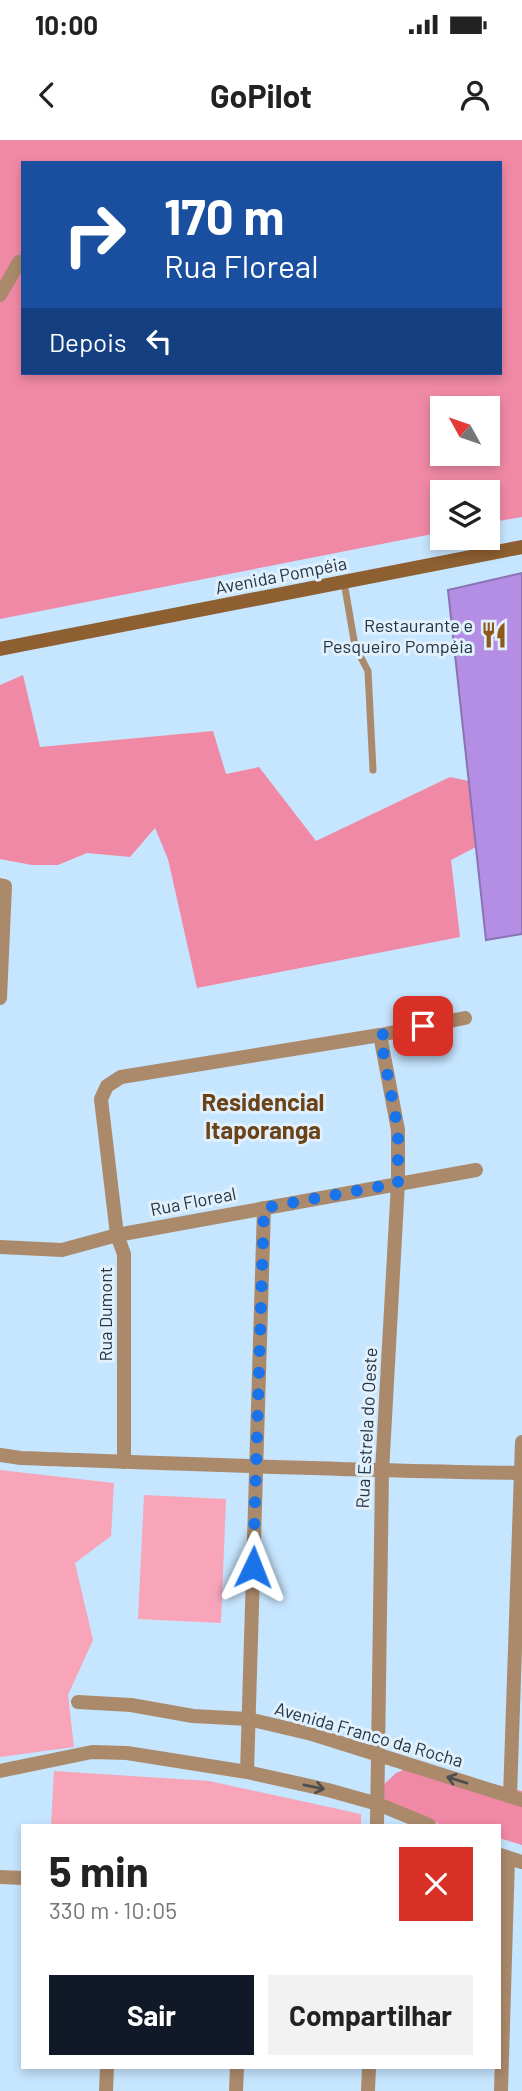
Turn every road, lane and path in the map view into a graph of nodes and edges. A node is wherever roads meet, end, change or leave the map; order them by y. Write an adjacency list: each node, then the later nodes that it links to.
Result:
1 (19, 262): 2 (street)
2 (0, 295)
3 (522, 547): 4 (main road, Avenida Pompéia)
4 (344, 582): 5 (main road, Avenida Pompéia); 8 (lane)
5 (48, 640): 6 (main road, Avenida Pompéia); 7 (main road, Avenida Pompéia)
6 (0, 649)
7 (0, 655)
8 (373, 770)
9 (3, 886): 10 (street)
10 (0, 998)
11 (465, 1018): 12 (street)
12 (380, 1035): 14 (street, Rua Estrela do Oeste); 16 (street, Rua Dumont)
13 (476, 1170): 14 (street, Rua Floreal)
14 (398, 1183): 15 (street, Rua Floreal); 22 (street, Rua Estrela do Oeste)
15 (264, 1208): 16 (street, Rua Floreal); 21 (street)
16 (117, 1235): 17 (street, Rua Floreal); 20 (street, Rua Dumont)
17 (0, 1247)
18 (522, 1442): 23 (street)
19 (0, 1455): 20 (street)
20 (124, 1462): 21 (street)
21 (256, 1465): 22 (street); 25 (street)
22 (382, 1472): 23 (street); 26 (street, Rua Estrela do Oeste)
23 (521, 1473): 29 (street)
24 (78, 1702): 25 (street, Avenida Franco da Rocha)
25 (248, 1719): 26 (street, Avenida Franco da Rocha); 28 (street)
26 (379, 1756): 29 (street, Avenida Franco da Rocha, one-way to 26); 30 (street, Rua Estrela do Oeste)
27 (0, 1771): 28 (street)
28 (247, 1772): 30 (street, one-way to 30)
29 (516, 1798)
30 (378, 1804): 31 (street, Rua Estrela do Oeste); 32 (street)
31 (377, 1824)
32 (427, 1824)
33 (509, 1858): 36 (street)
34 (0, 1877): 35 (street)
35 (21, 1878)
36 (501, 2065)
37 (107, 2069): 41 (street)
38 (237, 2069): 42 (street)
39 (369, 2069): 43 (street)
40 (501, 2069): 44 (street)
41 (106, 2091)
42 (236, 2091)
43 (368, 2091)
44 (500, 2091)

